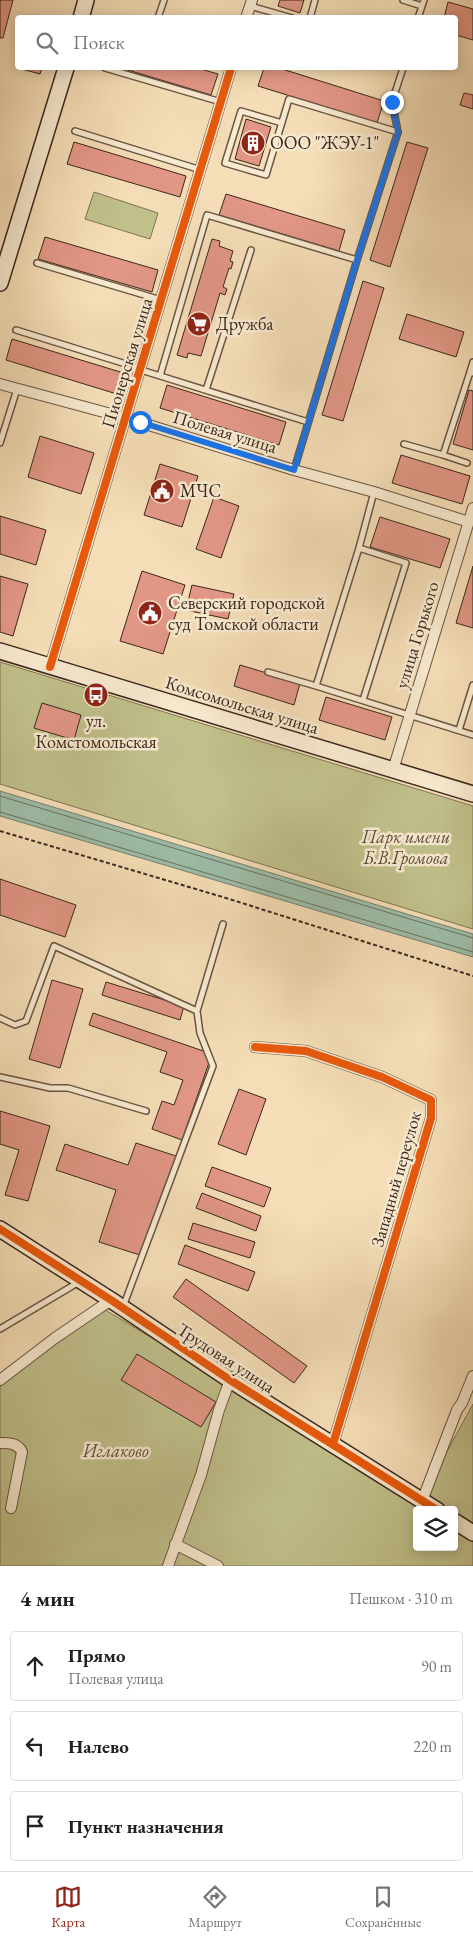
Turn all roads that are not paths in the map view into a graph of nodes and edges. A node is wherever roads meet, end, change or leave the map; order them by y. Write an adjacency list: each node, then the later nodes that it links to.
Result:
1 (86, 0): 7 (main road)
2 (164, 0): 8 (lane)
3 (315, 0): 11 (lane)
4 (403, 0): 6 (lane)
5 (251, 3): 9 (street); 10 (lane)
6 (423, 3): 12 (lane)
7 (82, 15)
8 (159, 15)
9 (247, 15)
10 (284, 15)
11 (311, 15)
12 (419, 15)
13 (65, 70): 25 (main road)
14 (112, 70): 17 (lane)
15 (231, 70): 17 (street, Пионерская улица)
16 (402, 70): 20 (lane)
17 (221, 102): 21 (street, Пионерская улица)
18 (282, 123): 18 (lane); 20 (lane)
19 (74, 131): 21 (lane)
20 (398, 132): 23 (lane)
21 (201, 170): 26 (street, Пионерская улица)
22 (251, 250): 34 (lane)
23 (357, 260): 31 (lane); 36 (lane)
24 (37, 263): 26 (lane)
25 (0, 283)
26 (162, 300): 29 (street, Пионерская улица)
27 (16, 330): 29 (lane)
28 (473, 362): 30 (lane)
29 (141, 369): 31 (lane); 35 (street, Пионерская улица)
30 (471, 373): 39 (lane)
31 (160, 376): 34 (lane)
32 (0, 384): 33 (street, Полевая улица)
33 (17, 389): 35 (street, Полевая улица); 37 (lane)
34 (206, 390): 36 (lane)
35 (126, 418): 41 (street, Полевая улица); 47 (street, Пионерская улица)
36 (308, 422): 41 (lane)
37 (0, 443)
38 (404, 444): 39 (lane)
39 (443, 456): 40 (lane)
40 (467, 463)
41 (294, 470): 42 (street, Полевая улица)
42 (374, 492): 44 (street, Полевая улица); 45 (lane)
43 (473, 508): 44 (street, улица Горького)
44 (469, 522): 52 (street, улица Горького)
45 (359, 548): 50 (lane); 51 (lane)
46 (0, 651): 47 (main road, Комсомольская улица)
47 (50, 667): 55 (main road, Комсомольская улица)
48 (268, 672): 50 (lane)
49 (473, 685): 53 (lane)
50 (316, 686): 51 (lane)
51 (363, 700): 52 (lane)
52 (410, 715): 53 (lane); 55 (street, улица Горького)
53 (458, 730): 54 (lane)
54 (473, 734)
55 (392, 770): 56 (main road, Комсомольская улица)
56 (473, 794)
57 (223, 924): 58 (lane)
58 (197, 1011): 59 (lane); 65 (lane)
59 (0, 1018)
60 (255, 1046): 71 (street, Западный переулок)
61 (0, 1077): 62 (lane)
62 (146, 1111)
63 (0, 1229): 64 (main road, Трудовая улица)
64 (81, 1281): 65 (main road, Трудовая улица); 66 (lane)
65 (116, 1304): 68 (street); 69 (main road, Трудовая улица)
66 (0, 1329)
67 (473, 1376): 72 (street)
68 (0, 1380)
69 (230, 1380): 71 (main road, Трудовая улица); 77 (street)
70 (0, 1443): 74 (street)
71 (333, 1444): 72 (main road, Трудовая улица)
72 (422, 1500): 73 (main road, Трудовая улица)
73 (431, 1506)
74 (11, 1508)
75 (458, 1523): 76 (main road)
76 (473, 1532)
77 (176, 1544): 78 (street); 79 (street)
78 (168, 1566)
79 (218, 1566)

